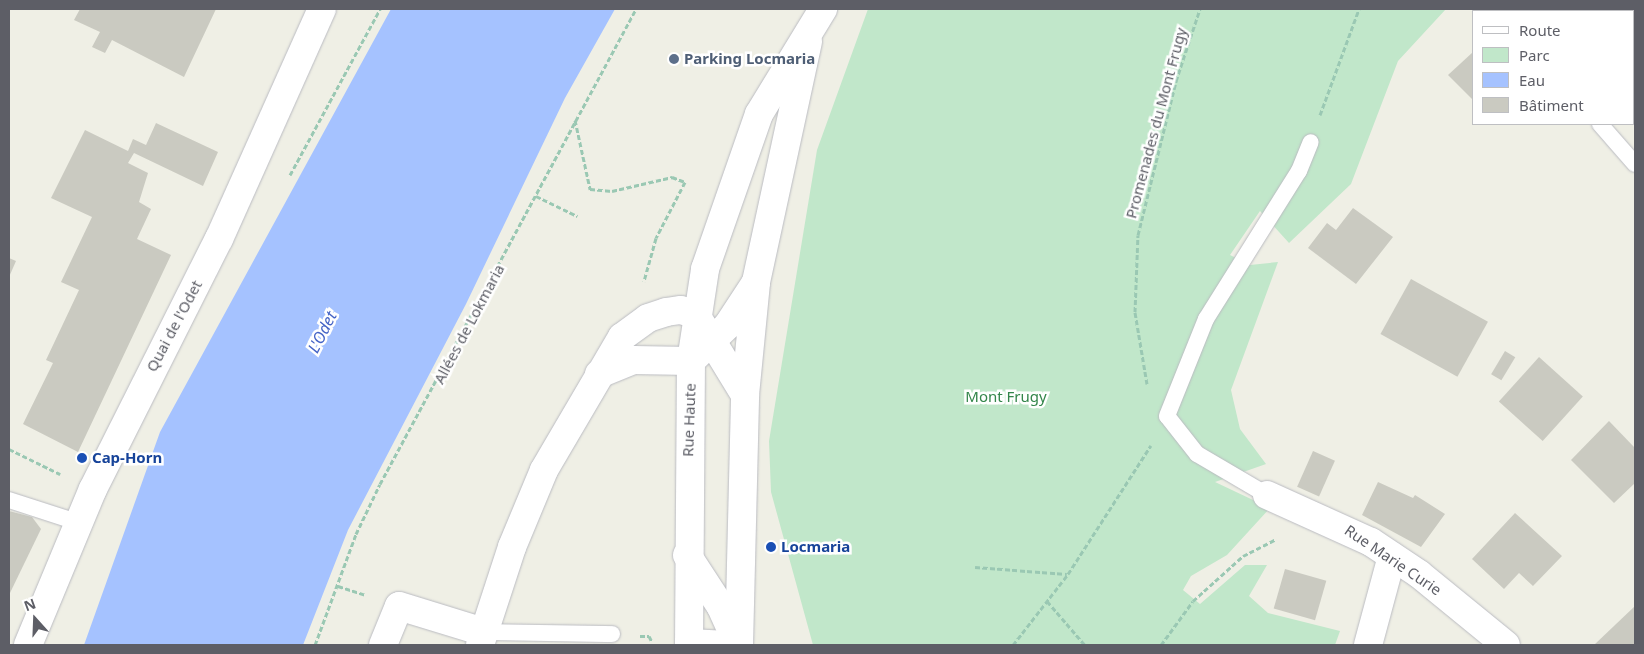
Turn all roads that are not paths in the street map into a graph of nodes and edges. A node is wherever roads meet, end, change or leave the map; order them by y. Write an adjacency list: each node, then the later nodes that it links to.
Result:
1 (322, 9): 14 (main road, Quai de l'Odet)
2 (817, 20): 6 (main road); 7 (main road, Rue Haute)
3 (1601, 125): 5 (lane)
4 (1311, 142): 12 (lane)
5 (1635, 164)
6 (756, 282): 8 (main road); 11 (main road)
7 (696, 315): 8 (main road); 9 (main road, Rue Haute); 10 (main road)
8 (712, 341): 9 (main road); 11 (main road)
9 (691, 362): 10 (main road); 15 (main road, Rue Haute)
10 (599, 374): 18 (main road)
11 (745, 395): 23 (main road)
12 (1267, 495): 16 (main road, Rue Marie Curie)
13 (9, 500): 14 (lane)
14 (80, 523): 20 (main road, Quai de l'Odet)
15 (687, 555): 19 (main road, Rue Haute); 23 (main road)
16 (1392, 556): 24 (main road); 25 (main road, Rue Marie Curie)
17 (612, 634): 18 (lane)
18 (482, 639): 21 (main road)
19 (689, 644): 22 (main road, Rue Haute)
20 (28, 645)
21 (383, 645)
22 (723, 645)
23 (739, 645)
24 (1368, 645)
25 (1506, 645)

